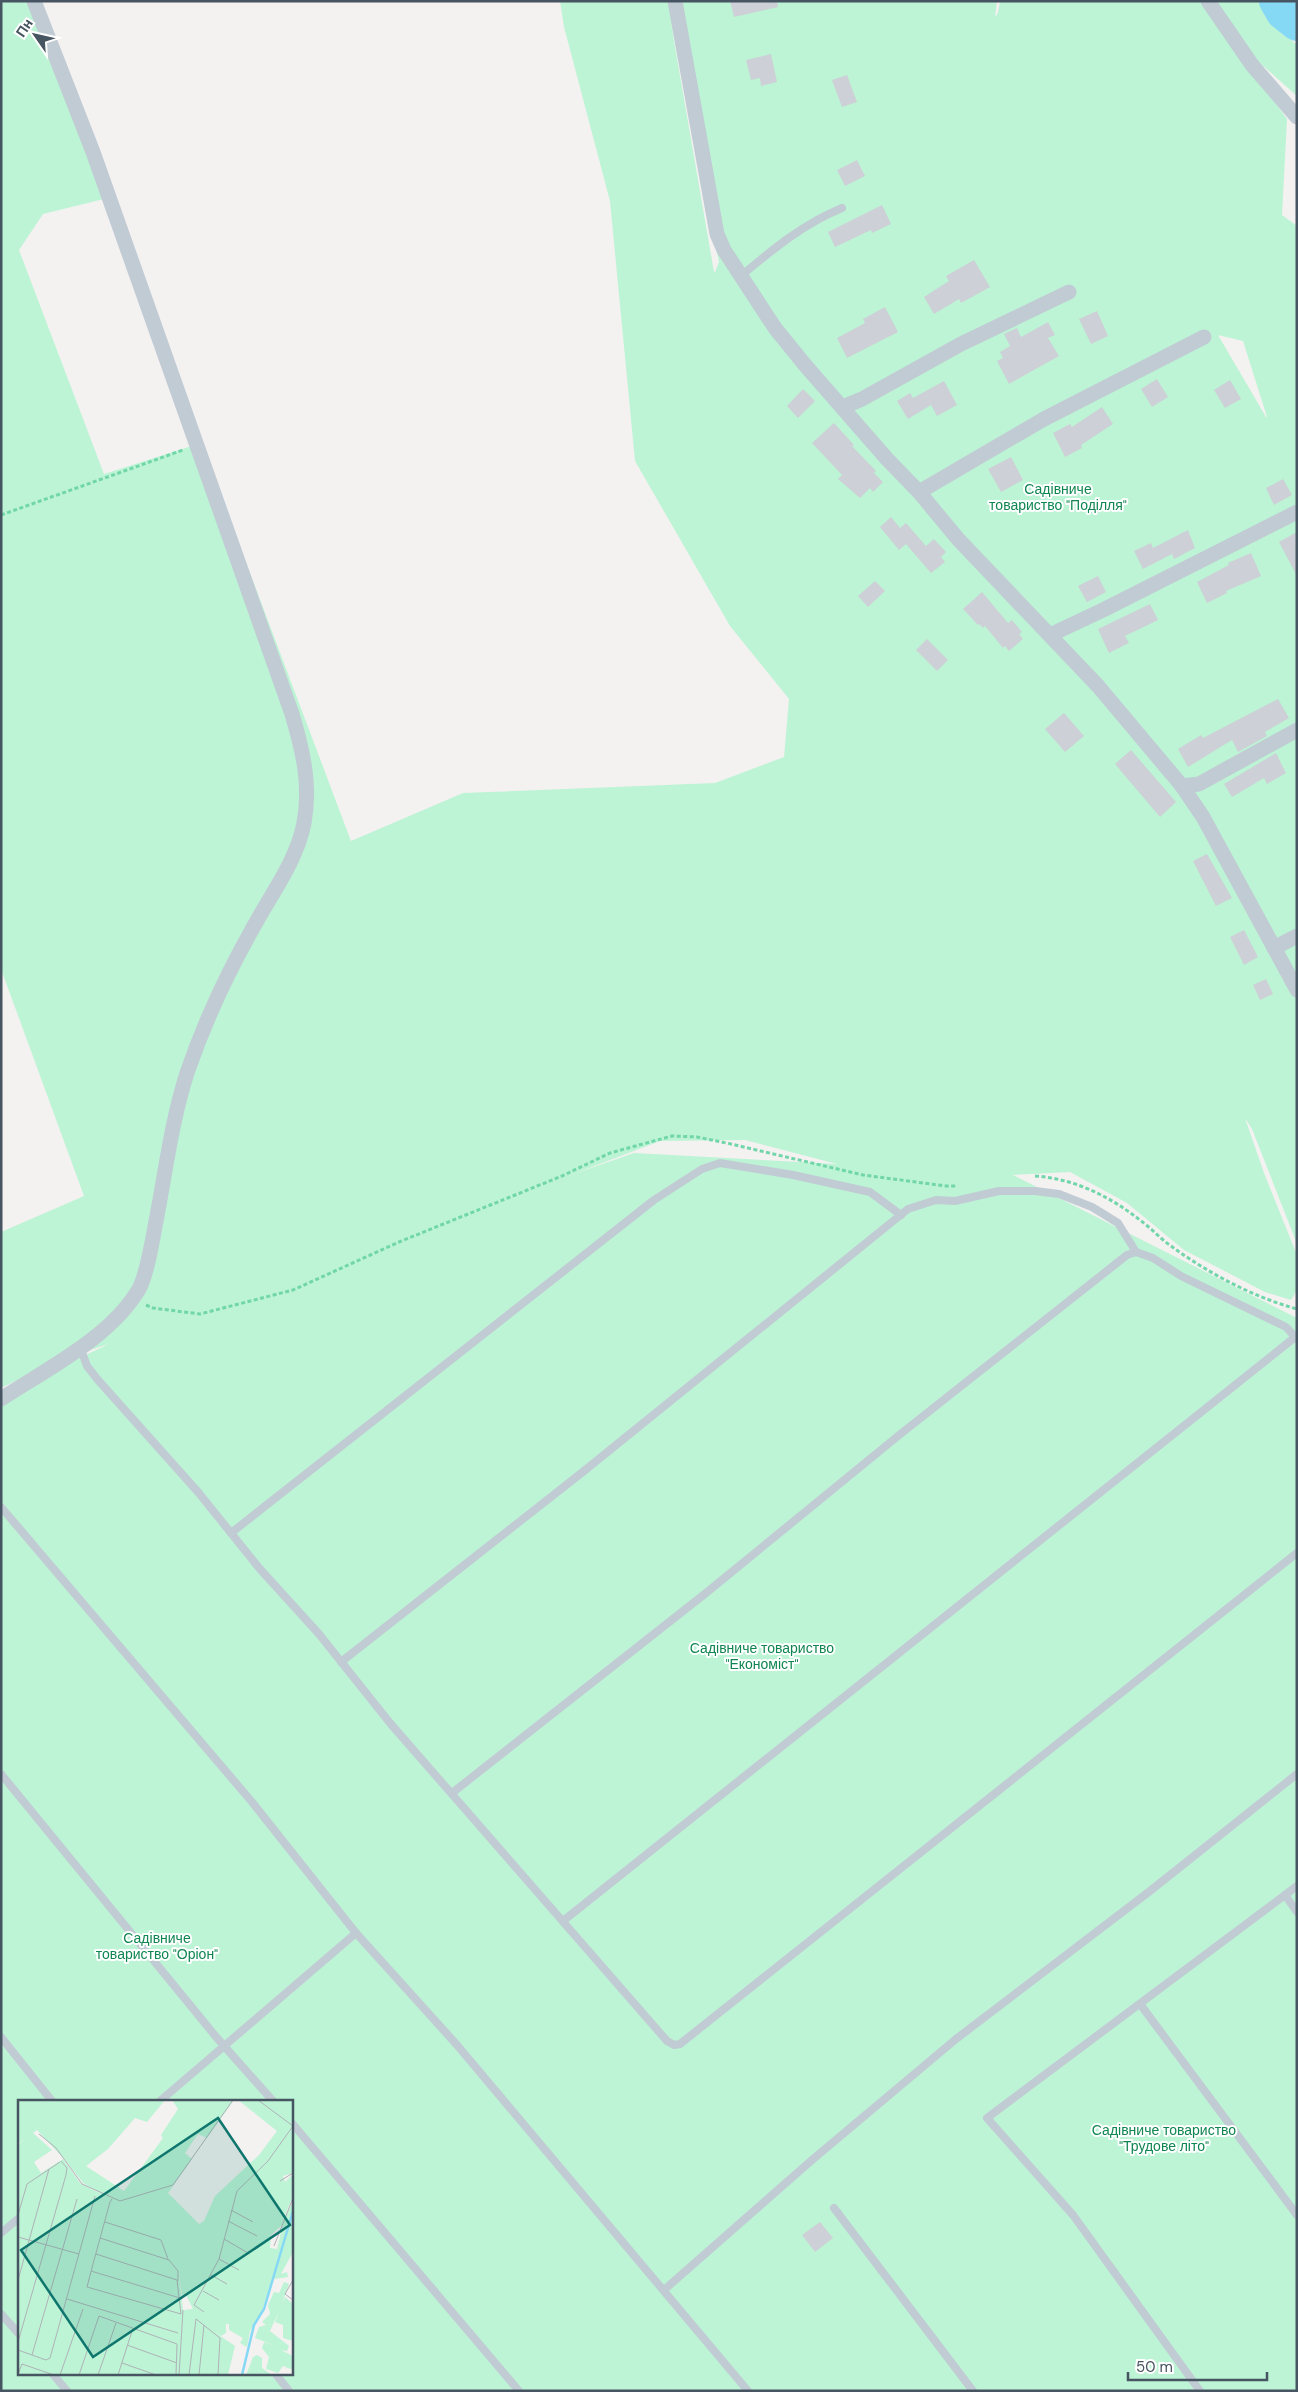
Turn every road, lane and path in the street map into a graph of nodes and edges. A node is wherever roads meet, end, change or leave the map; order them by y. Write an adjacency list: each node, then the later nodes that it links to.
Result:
1 (34, 1): 10 (street)
2 (675, 1): 6 (street)
3 (1208, 1): 4 (street)
4 (1297, 117)
5 (842, 208): 6 (lane)
6 (741, 276): 9 (street)
7 (1069, 292): 9 (street)
8 (1204, 337): 11 (street)
9 (843, 407): 11 (street)
10 (196, 446): 13 (path); 24 (street)
11 (919, 492): 14 (street)
12 (1297, 512): 14 (street)
13 (1, 515)
14 (1050, 635): 16 (street)
15 (1297, 730): 16 (street)
16 (1182, 786): 18 (street)
17 (1297, 936): 18 (street)
18 (1274, 948): 19 (street)
19 (1297, 990)
20 (1027, 1177): 25 (path)
21 (965, 1186): 24 (path)
22 (902, 1214): 23 (lane); 30 (lane); 32 (lane)
23 (1136, 1252): 26 (lane); 35 (lane)
24 (133, 1297): 27 (street)
25 (1297, 1309)
26 (1295, 1338): 39 (lane)
27 (80, 1347): 28 (street); 30 (lane)
28 (1, 1399)
29 (1, 1507): 40 (lane)
30 (231, 1532): 32 (lane)
31 (1297, 1554): 39 (lane)
32 (341, 1662): 35 (lane)
33 (1, 1774): 43 (lane)
34 (1297, 1774): 52 (lane)
35 (452, 1793): 39 (lane)
36 (1297, 1886): 37 (lane)
37 (1285, 1895): 38 (lane); 41 (lane)
38 (1297, 1912)
39 (563, 1921)
40 (356, 1933): 43 (lane); 52 (lane)
41 (1140, 2004): 49 (lane); 62 (lane)
42 (1, 2037): 44 (lane)
43 (224, 2046): 45 (lane); 46 (lane)
44 (51, 2100)
45 (161, 2100)
46 (272, 2100)
47 (292, 2123): 59 (lane)
48 (834, 2208): 61 (lane)
49 (1297, 2215)
50 (18, 2219): 51 (lane)
51 (1, 2233)
52 (664, 2290): 60 (lane)
53 (1, 2314): 54 (lane)
54 (18, 2333)
55 (53, 2374): 57 (lane)
56 (276, 2374): 58 (lane)
57 (67, 2391)
58 (289, 2391)
59 (519, 2391)
60 (748, 2391)
61 (973, 2391)
62 (1200, 2391)

